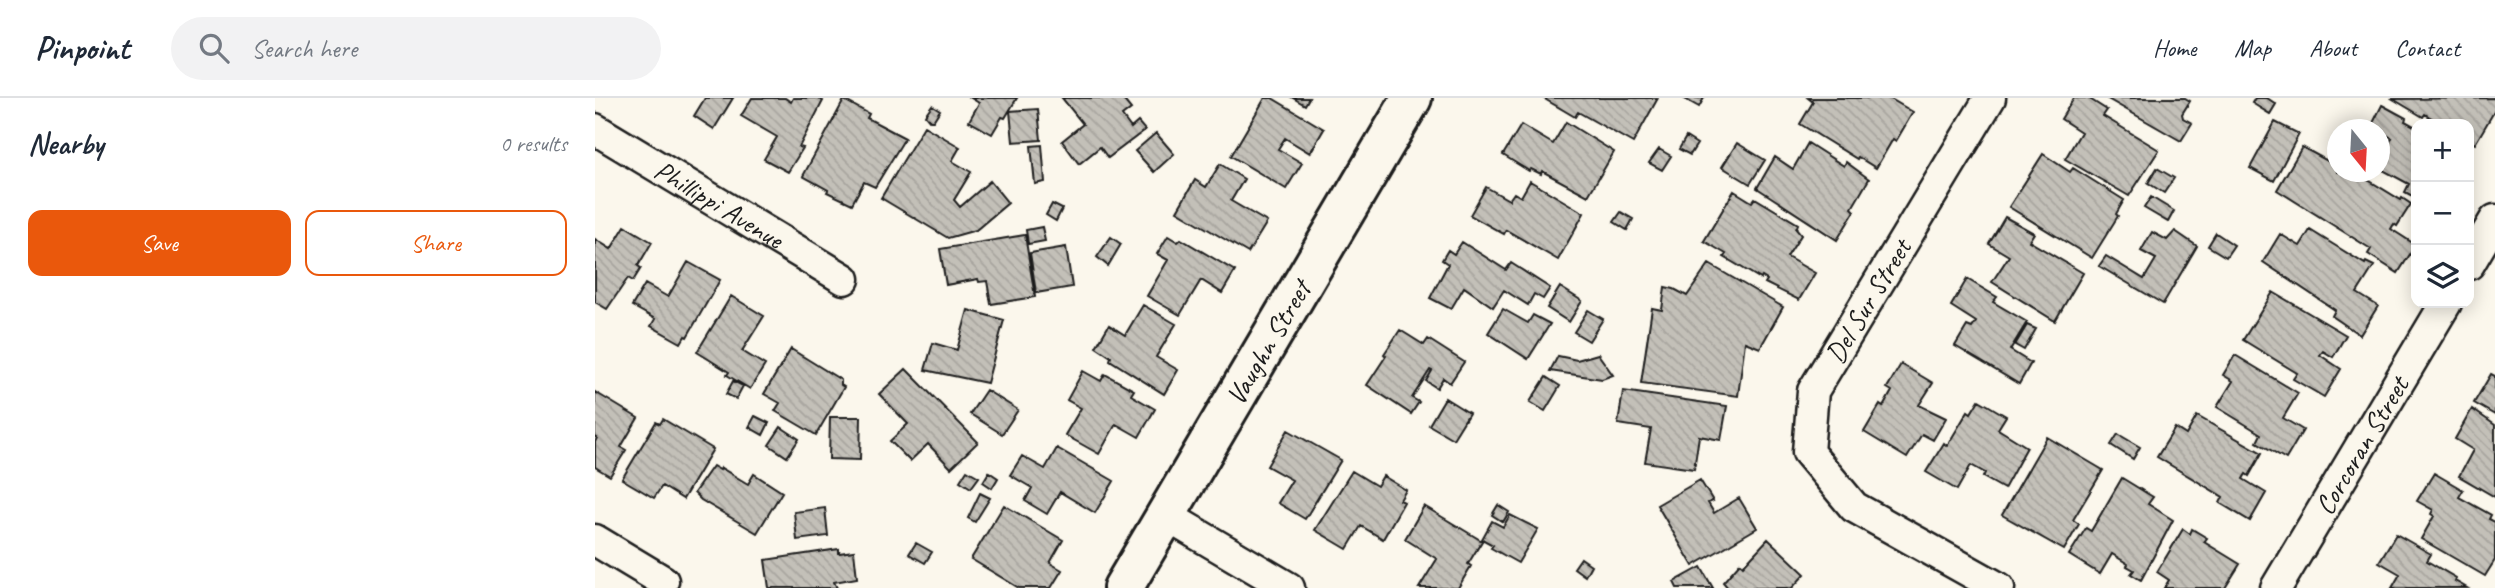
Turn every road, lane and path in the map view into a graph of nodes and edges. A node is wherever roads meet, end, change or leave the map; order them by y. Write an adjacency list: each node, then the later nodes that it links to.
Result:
1 (1412, 98): 8 (street, Vaughn Street)
2 (1990, 98): 13 (street, Del Sur Street)
3 (595, 129): 6 (street, Phillippi Avenue)
4 (2495, 220): 5 (street)
5 (2474, 256)
6 (844, 279)
7 (2443, 308): 14 (street, Corcoran Street)
8 (1165, 515): 11 (street, Vaughn Street); 12 (street)
9 (595, 540): 10 (street)
10 (663, 581)
11 (1123, 588)
12 (1289, 588)
13 (1999, 588)
14 (2276, 588)

